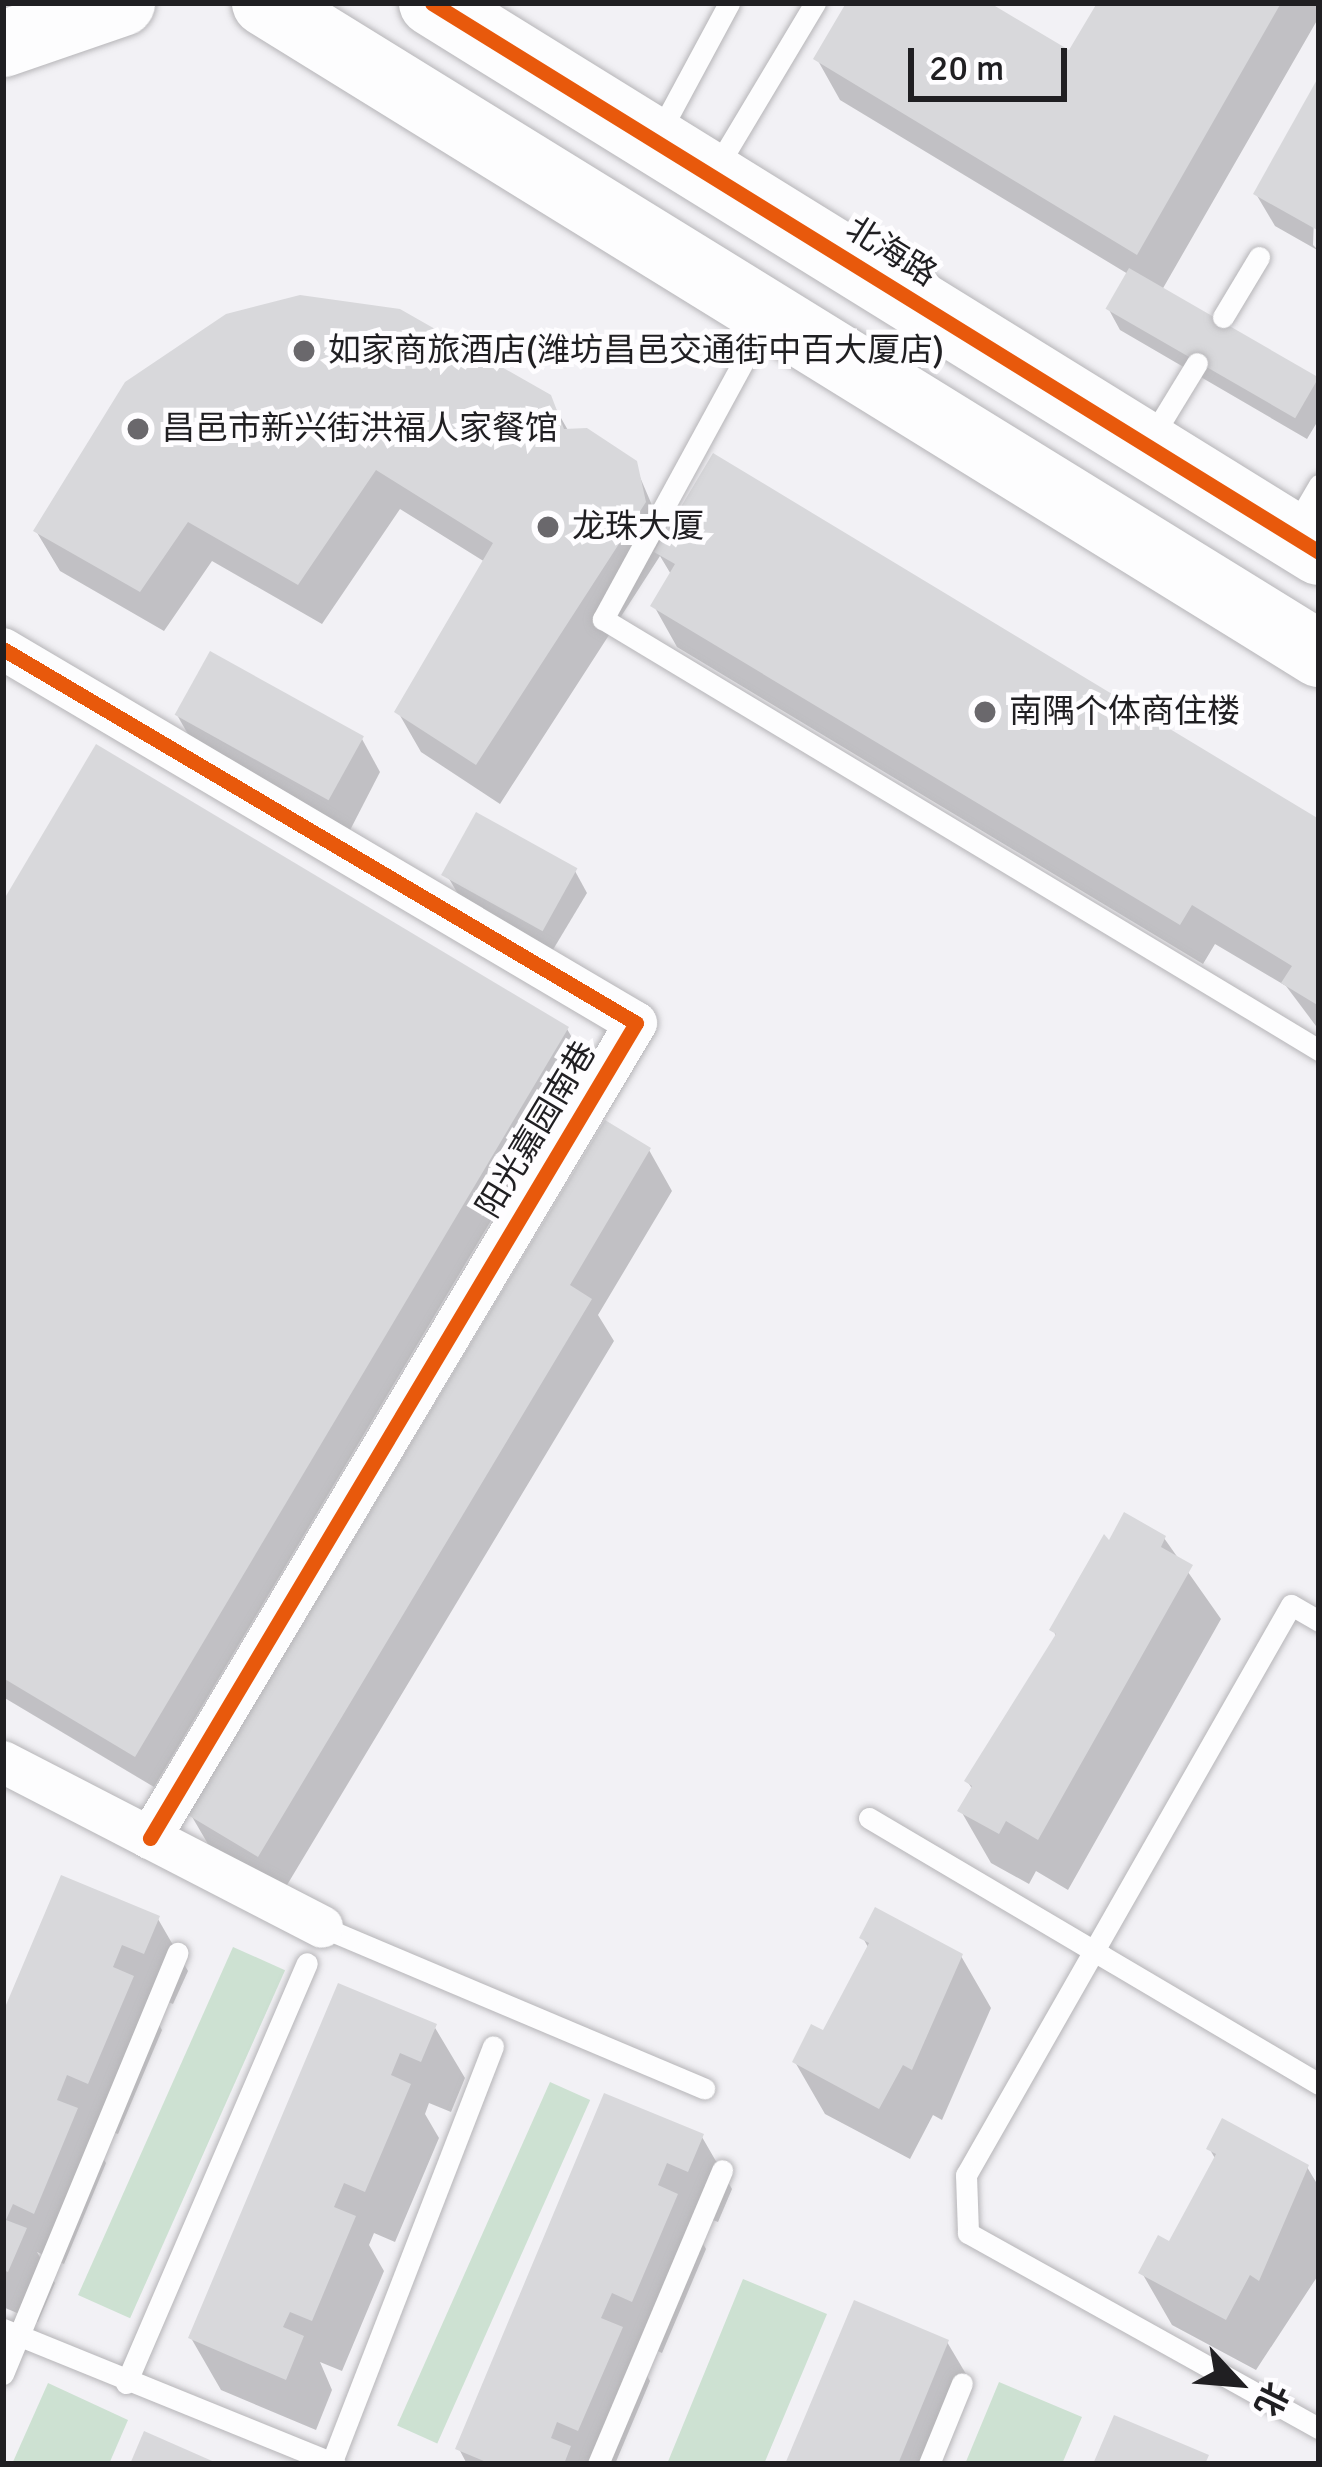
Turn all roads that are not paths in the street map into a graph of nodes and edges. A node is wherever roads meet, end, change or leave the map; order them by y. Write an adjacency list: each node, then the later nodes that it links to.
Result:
1 (122, 3): 6 (main road)
2 (265, 3): 10 (main road)
3 (432, 3): 7 (main road, 北海路)
4 (728, 3): 7 (lane)
5 (815, 3): 8 (lane)
6 (3, 44)
7 (655, 141): 8 (main road, 北海路)
8 (712, 176): 13 (main road, 北海路)
9 (1259, 256): 11 (lane)
10 (769, 314): 16 (main road); 17 (lane)
11 (1223, 317)
12 (1197, 363): 13 (lane)
13 (1147, 446): 14 (main road, 北海路)
14 (1309, 524)
15 (3, 649): 21 (street, 阳光嘉园南巷)
16 (1319, 654)
17 (1319, 1050)
18 (1319, 1622): 23 (lane)
19 (3, 1762): 21 (street)
20 (869, 1819): 23 (lane)
21 (150, 1838): 22 (street)
22 (314, 1945): 27 (lane); 31 (lane)
23 (1094, 1951): 26 (lane); 33 (lane)
24 (177, 1953): 29 (lane)
25 (493, 2046): 34 (lane)
26 (1319, 2084)
27 (704, 2088)
28 (722, 2170): 35 (lane)
29 (11, 2332): 30 (lane); 31 (lane)
30 (3, 2374)
31 (126, 2383): 34 (lane)
32 (962, 2383): 36 (lane)
33 (1319, 2428)
34 (333, 2464)
35 (598, 2464)
36 (929, 2464)

